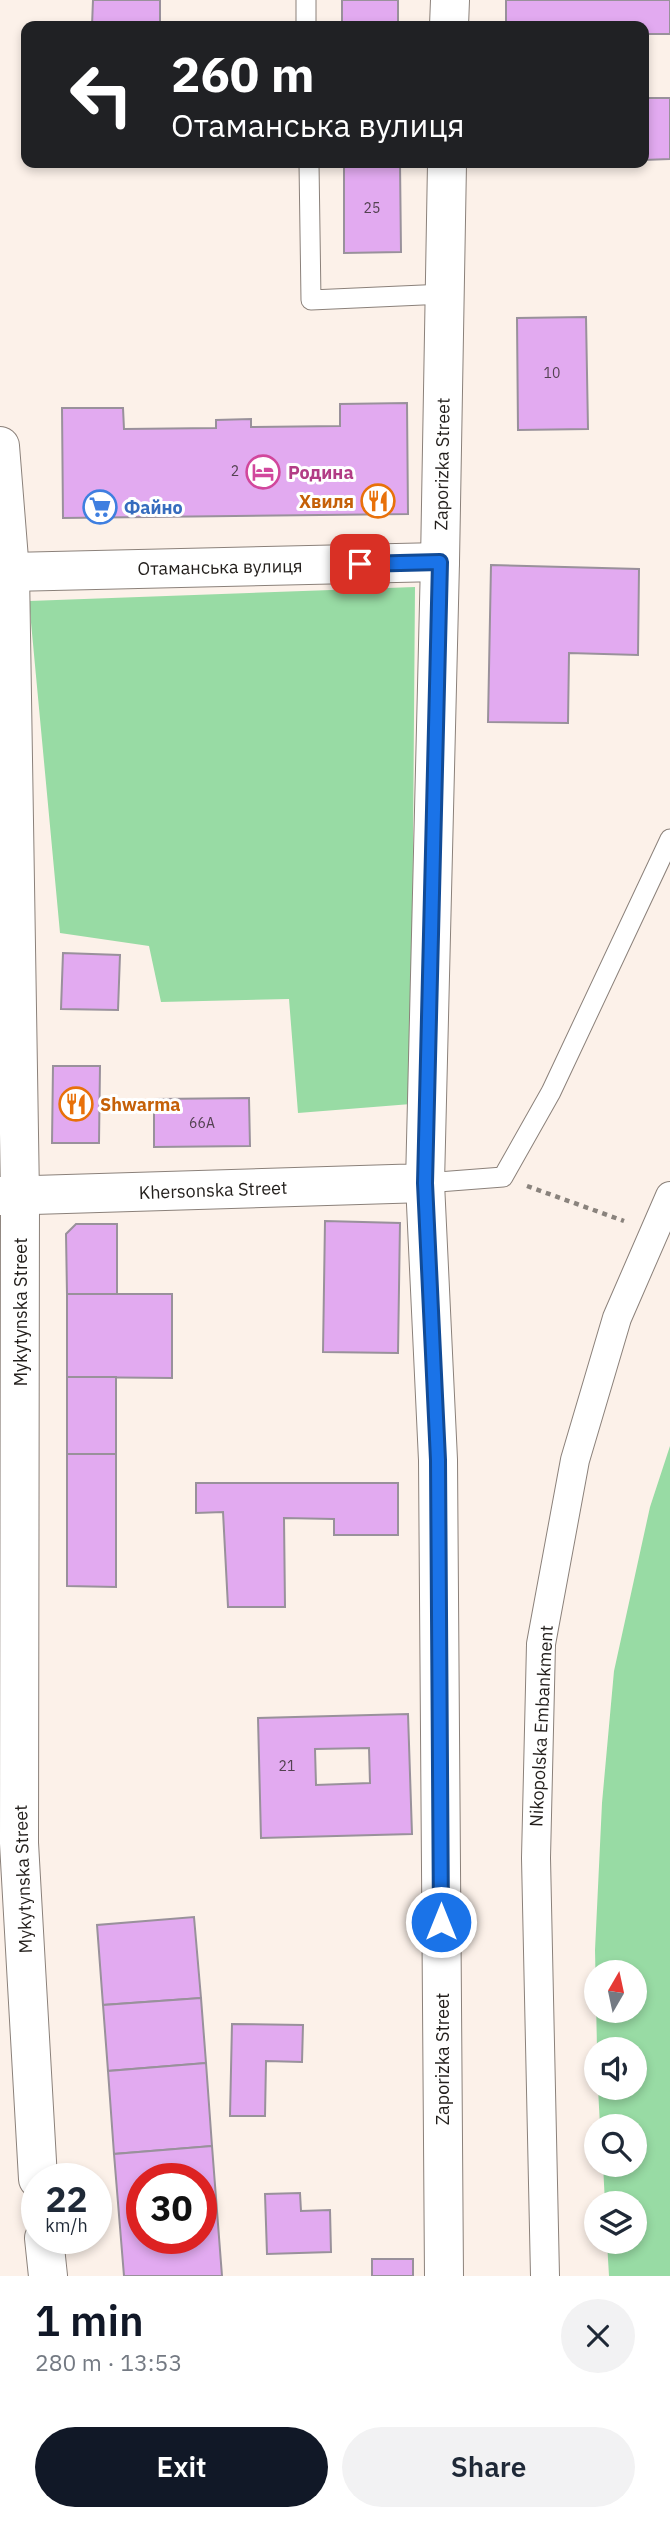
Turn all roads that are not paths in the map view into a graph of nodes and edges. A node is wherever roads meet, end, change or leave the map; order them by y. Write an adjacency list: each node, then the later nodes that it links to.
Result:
1 (306, 0): 3 (lane)
2 (450, 0): 4 (street)
3 (306, 21)
4 (449, 21)
5 (309, 168): 7 (lane)
6 (447, 168): 7 (street, Zaporizka Street)
7 (445, 294): 9 (street, Zaporizka Street)
8 (0, 446): 10 (street, Mykytynska Street)
9 (440, 562): 10 (street, Отаманська вулиця); 12 (street, Zaporizka Street)
10 (5, 572): 13 (street, Mykytynska Street)
11 (670, 839): 12 (lane)
12 (425, 1183): 13 (street, Khersonska Street); 21 (street, Zaporizka Street)
13 (10, 1196): 15 (street, Mykytynska Street)
14 (670, 1196): 22 (street, Nikopolska Embankment)
15 (10, 1843): 16 (street, Mykytynska Street)
16 (37, 2163)
17 (40, 2254): 19 (street)
18 (44, 2254): 20 (street)
19 (39, 2276)
20 (48, 2276)
21 (444, 2276)
22 (545, 2276)

